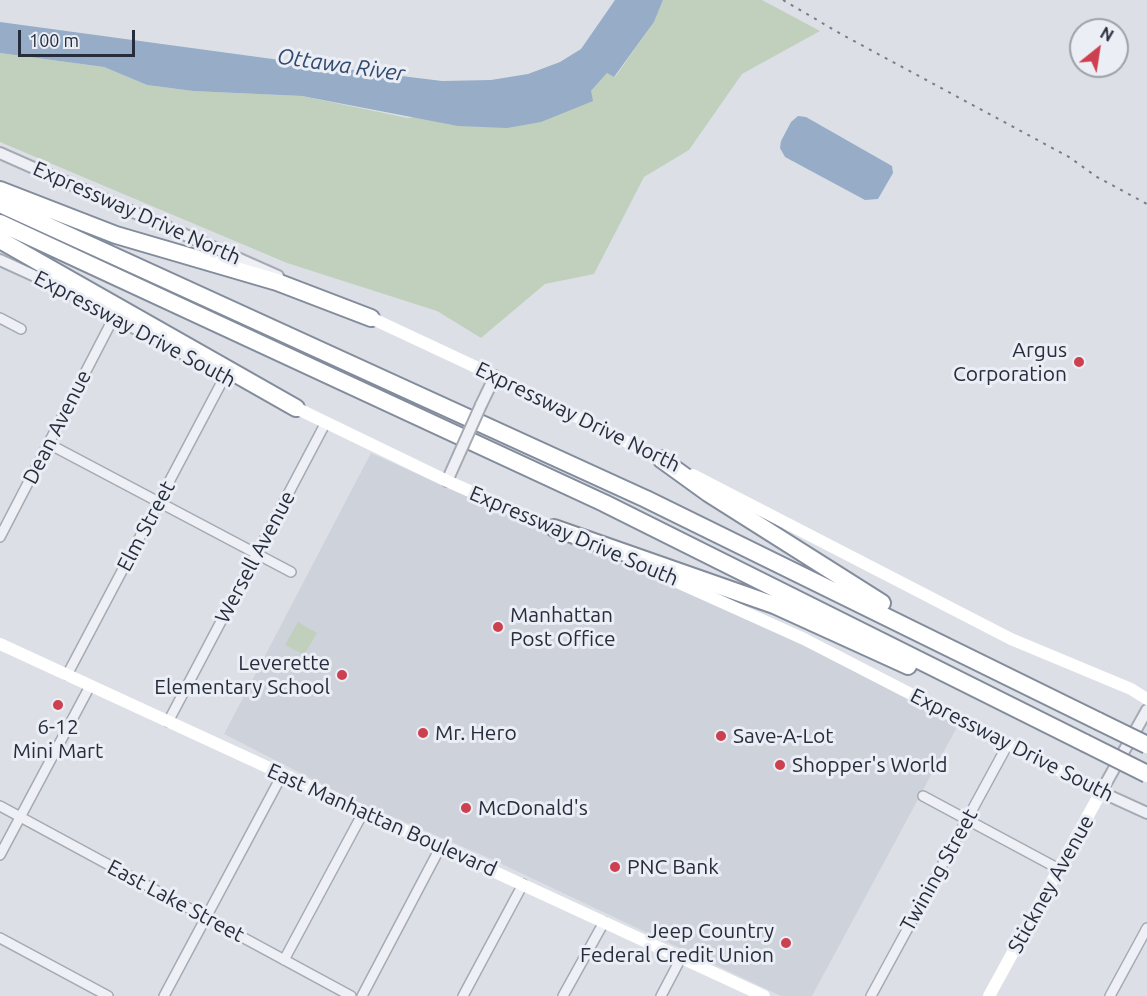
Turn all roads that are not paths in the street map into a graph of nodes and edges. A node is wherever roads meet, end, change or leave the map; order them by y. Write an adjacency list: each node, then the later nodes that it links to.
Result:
1 (0, 153): 9 (street, Expressway Drive North)
2 (0, 190): 9 (highway)
3 (0, 204): 24 (highway)
4 (0, 224): 30 (highway)
5 (0, 240): 13 (highway)
6 (0, 260): 7 (street, Expressway Drive South)
7 (114, 317): 11 (street, Expressway Drive South); 15 (street, Dean Avenue)
8 (0, 318): 10 (street)
9 (372, 318): 12 (main road, Expressway Drive North)
10 (21, 330)
11 (225, 376): 13 (street, Expressway Drive South); 18 (street, Elm Street)
12 (495, 376): 16 (main road, Expressway Drive North); 17 (street, bridge)
13 (296, 408): 14 (main road, Expressway Drive South)
14 (325, 424): 17 (main road, Expressway Drive South); 21 (street, Wersell Avenue)
15 (49, 444): 18 (street); 20 (street, Dean Avenue)
16 (661, 459): 24 (highway); 27 (main road, Expressway Drive North)
17 (447, 482): 19 (main road, Expressway Drive South)
18 (159, 502): 21 (street); 25 (street, Elm Street)
19 (554, 528): 30 (highway); 31 (main road, Expressway Drive South)
20 (0, 537)
21 (257, 554): 22 (street); 29 (street, Wersell Avenue)
22 (291, 572)
23 (0, 644): 25 (main road, East Manhattan Boulevard)
24 (961, 653): 32 (highway, bridge)
25 (67, 675): 26 (main road, East Manhattan Boulevard)
26 (90, 686): 29 (main road, East Manhattan Boulevard); 40 (street)
27 (1147, 699)
28 (1147, 710): 35 (street, Stickney Avenue)
29 (168, 722): 34 (main road, East Manhattan Boulevard)
30 (1085, 743): 33 (highway, bridge)
31 (1008, 744): 35 (main road, Expressway Drive South); 41 (street, Twining Street)
32 (1147, 745)
33 (1147, 774)
34 (282, 775): 38 (main road, East Manhattan Boulevard); 46 (street)
35 (1101, 792): 39 (street, Expressway Drive South); 44 (main road, Stickney Avenue)
36 (923, 796): 41 (street)
37 (0, 806): 40 (street, East Lake Street)
38 (364, 812): 42 (main road, East Manhattan Boulevard); 51 (street)
39 (1147, 813)
40 (20, 817): 43 (street); 46 (street, East Lake Street)
41 (967, 819): 44 (street); 60 (street, Twining Street)
42 (441, 846): 45 (main road, East Manhattan Boulevard); 56 (street)
43 (0, 855)
44 (1059, 869): 61 (main road, Stickney Avenue)
45 (523, 884): 47 (main road, East Manhattan Boulevard); 57 (street)
46 (206, 917): 51 (street, East Lake Street); 54 (street)
47 (603, 922): 50 (main road, East Manhattan Boulevard); 58 (street)
48 (1147, 928): 62 (street)
49 (0, 938): 53 (street)
50 (681, 958): 52 (main road, East Manhattan Boulevard); 59 (street)
51 (284, 960): 55 (street, East Lake Street)
52 (761, 995)
53 (108, 996)
54 (164, 996)
55 (351, 996)
56 (362, 996)
57 (463, 996)
58 (564, 996)
59 (661, 996)
60 (870, 996)
61 (989, 996)
62 (1110, 996)

